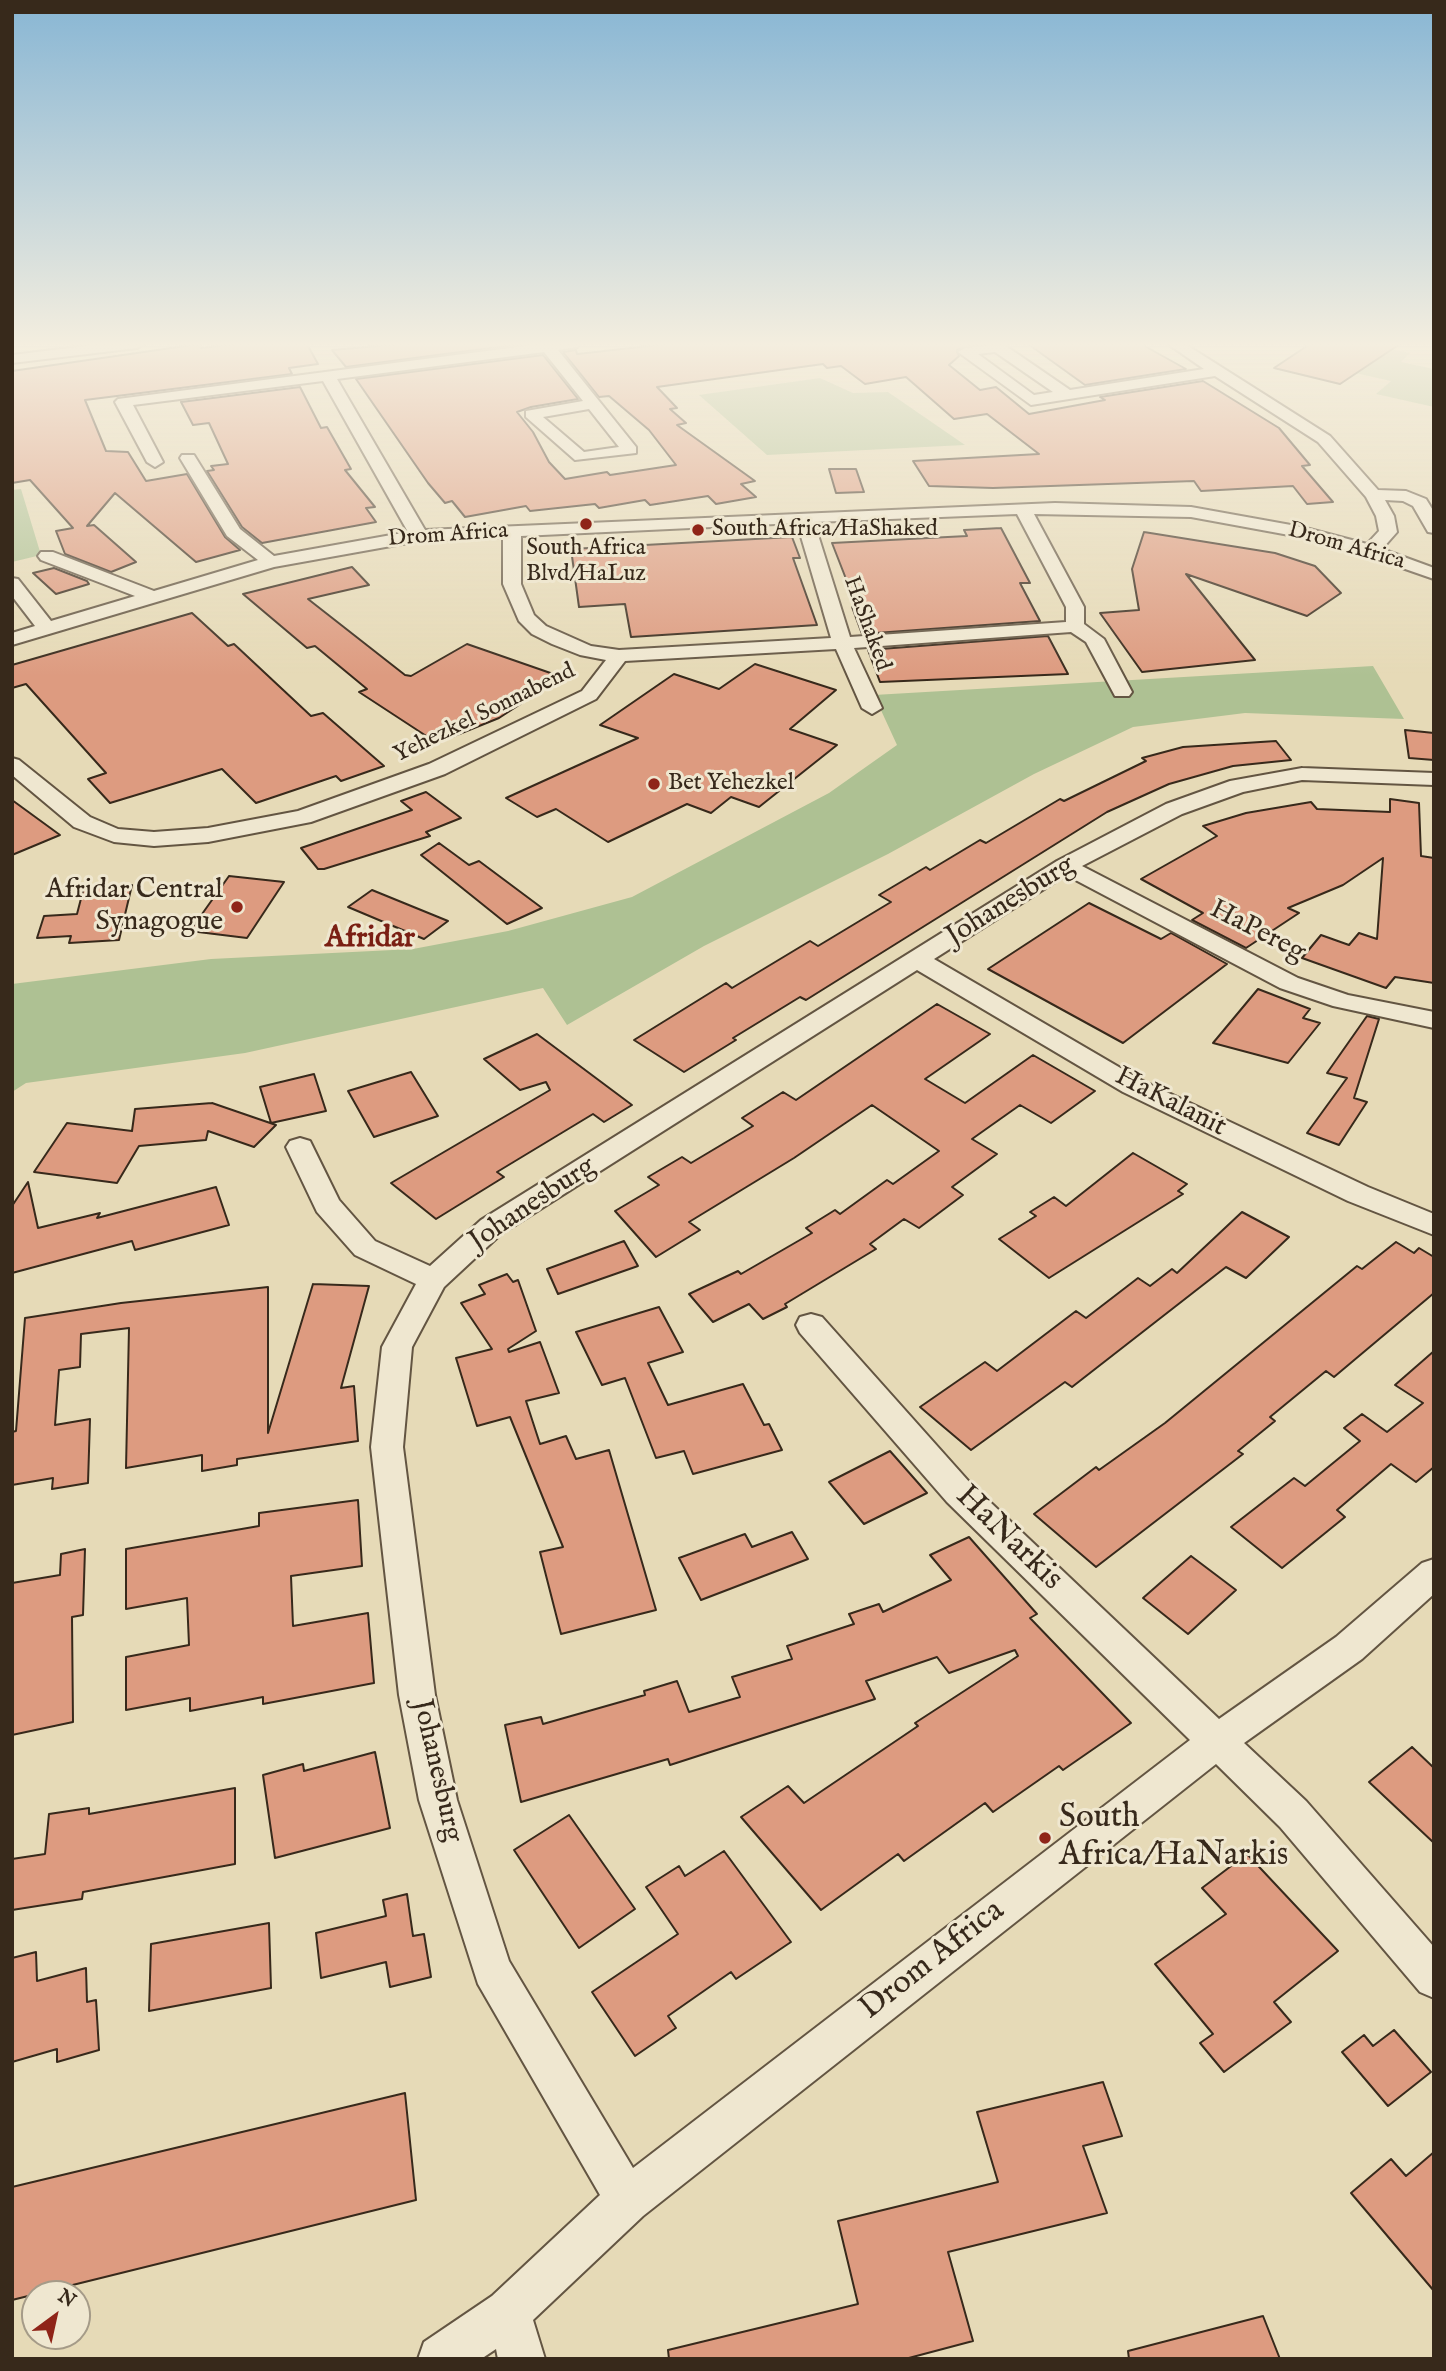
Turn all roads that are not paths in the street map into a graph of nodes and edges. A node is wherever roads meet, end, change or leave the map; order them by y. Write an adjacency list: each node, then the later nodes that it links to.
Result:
1 (151, 455): 7 (street)
2 (373, 455): 13 (street)
3 (578, 455): 4 (street)
4 (597, 455)
5 (1338, 455): 8 (street)
6 (188, 458): 16 (street)
7 (155, 462)
8 (1373, 495): 11 (street); 14 (street)
9 (1023, 510): 10 (street, Drom Africa); 14 (street, Drom Africa); 20 (street)
10 (804, 517): 12 (street, Drom Africa); 23 (street, HaShaked)
11 (1434, 528)
12 (512, 531): 13 (street, Drom Africa); 24 (street)
13 (419, 536): 16 (street, Drom Africa)
14 (1371, 551): 17 (street, Drom Africa)
15 (47, 556): 19 (street)
16 (271, 562): 19 (street, Drom Africa)
17 (1434, 574)
18 (12, 583): 21 (street)
19 (151, 596): 21 (street, Drom Africa)
20 (1075, 625): 23 (street); 25 (street)
21 (47, 628): 22 (street, Drom Africa)
22 (12, 639)
23 (843, 644): 24 (street); 26 (street, HaShaked)
24 (619, 656): 27 (street, Yehezkel Sonnabend)
25 (1122, 692)
26 (872, 708)
27 (12, 764)
28 (1434, 779): 29 (street, Johanesburg)
29 (1065, 866): 30 (street, Johanesburg); 31 (street, HaPereg)
30 (917, 960): 33 (street, HaKalanit); 34 (street, Johanesburg)
31 (1434, 1020)
32 (300, 1147): 34 (street)
33 (1434, 1225)
34 (433, 1280): 39 (street, Johanesburg)
35 (811, 1325): 37 (street, HaNarkis)
36 (1434, 1573): 37 (street, Drom Africa)
37 (1217, 1741): 38 (street, HaNarkis); 39 (street, Drom Africa)
38 (1434, 1978)
39 (627, 2200): 40 (street, Drom Africa)
40 (508, 2312): 41 (street, Drom Africa); 42 (street)
41 (441, 2359)
42 (522, 2359)

